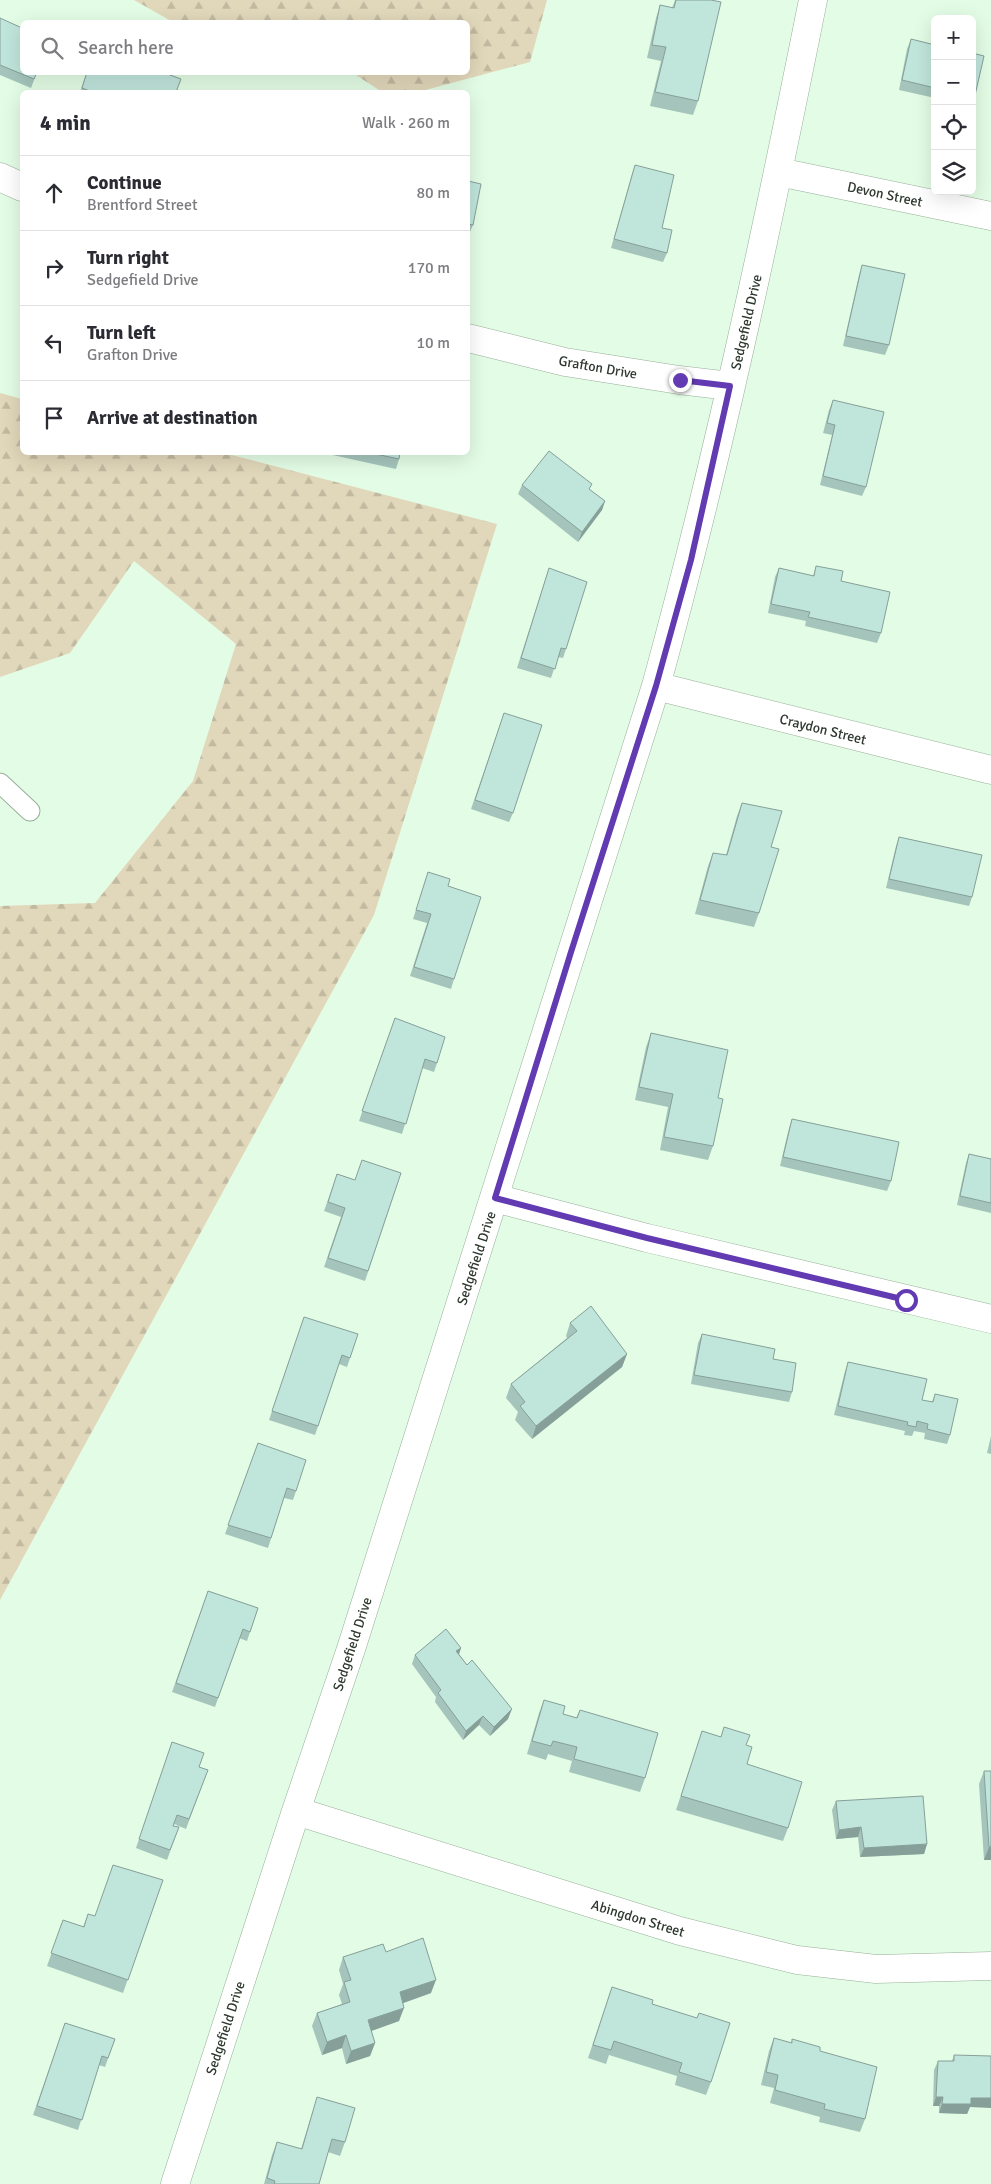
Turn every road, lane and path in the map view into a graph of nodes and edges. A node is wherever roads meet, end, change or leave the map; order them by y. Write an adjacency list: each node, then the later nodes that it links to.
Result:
1 (813, 0): 2 (street, Sedgefield Drive)
2 (779, 172): 5 (street, Devon Street); 7 (street, Sedgefield Drive)
3 (0, 177): 4 (street)
4 (20, 186)
5 (991, 216)
6 (470, 338): 7 (street, Grafton Drive)
7 (730, 386): 8 (street, Sedgefield Drive)
8 (656, 686): 9 (street, Craydon Street); 12 (street, Sedgefield Drive)
9 (991, 770)
10 (0, 783): 11 (lane)
11 (30, 811)
12 (495, 1198): 13 (street); 14 (street, Sedgefield Drive)
13 (991, 1319)
14 (296, 1811): 15 (street, Abingdon Street); 16 (street, Sedgefield Drive)
15 (991, 1966)
16 (175, 2184)

